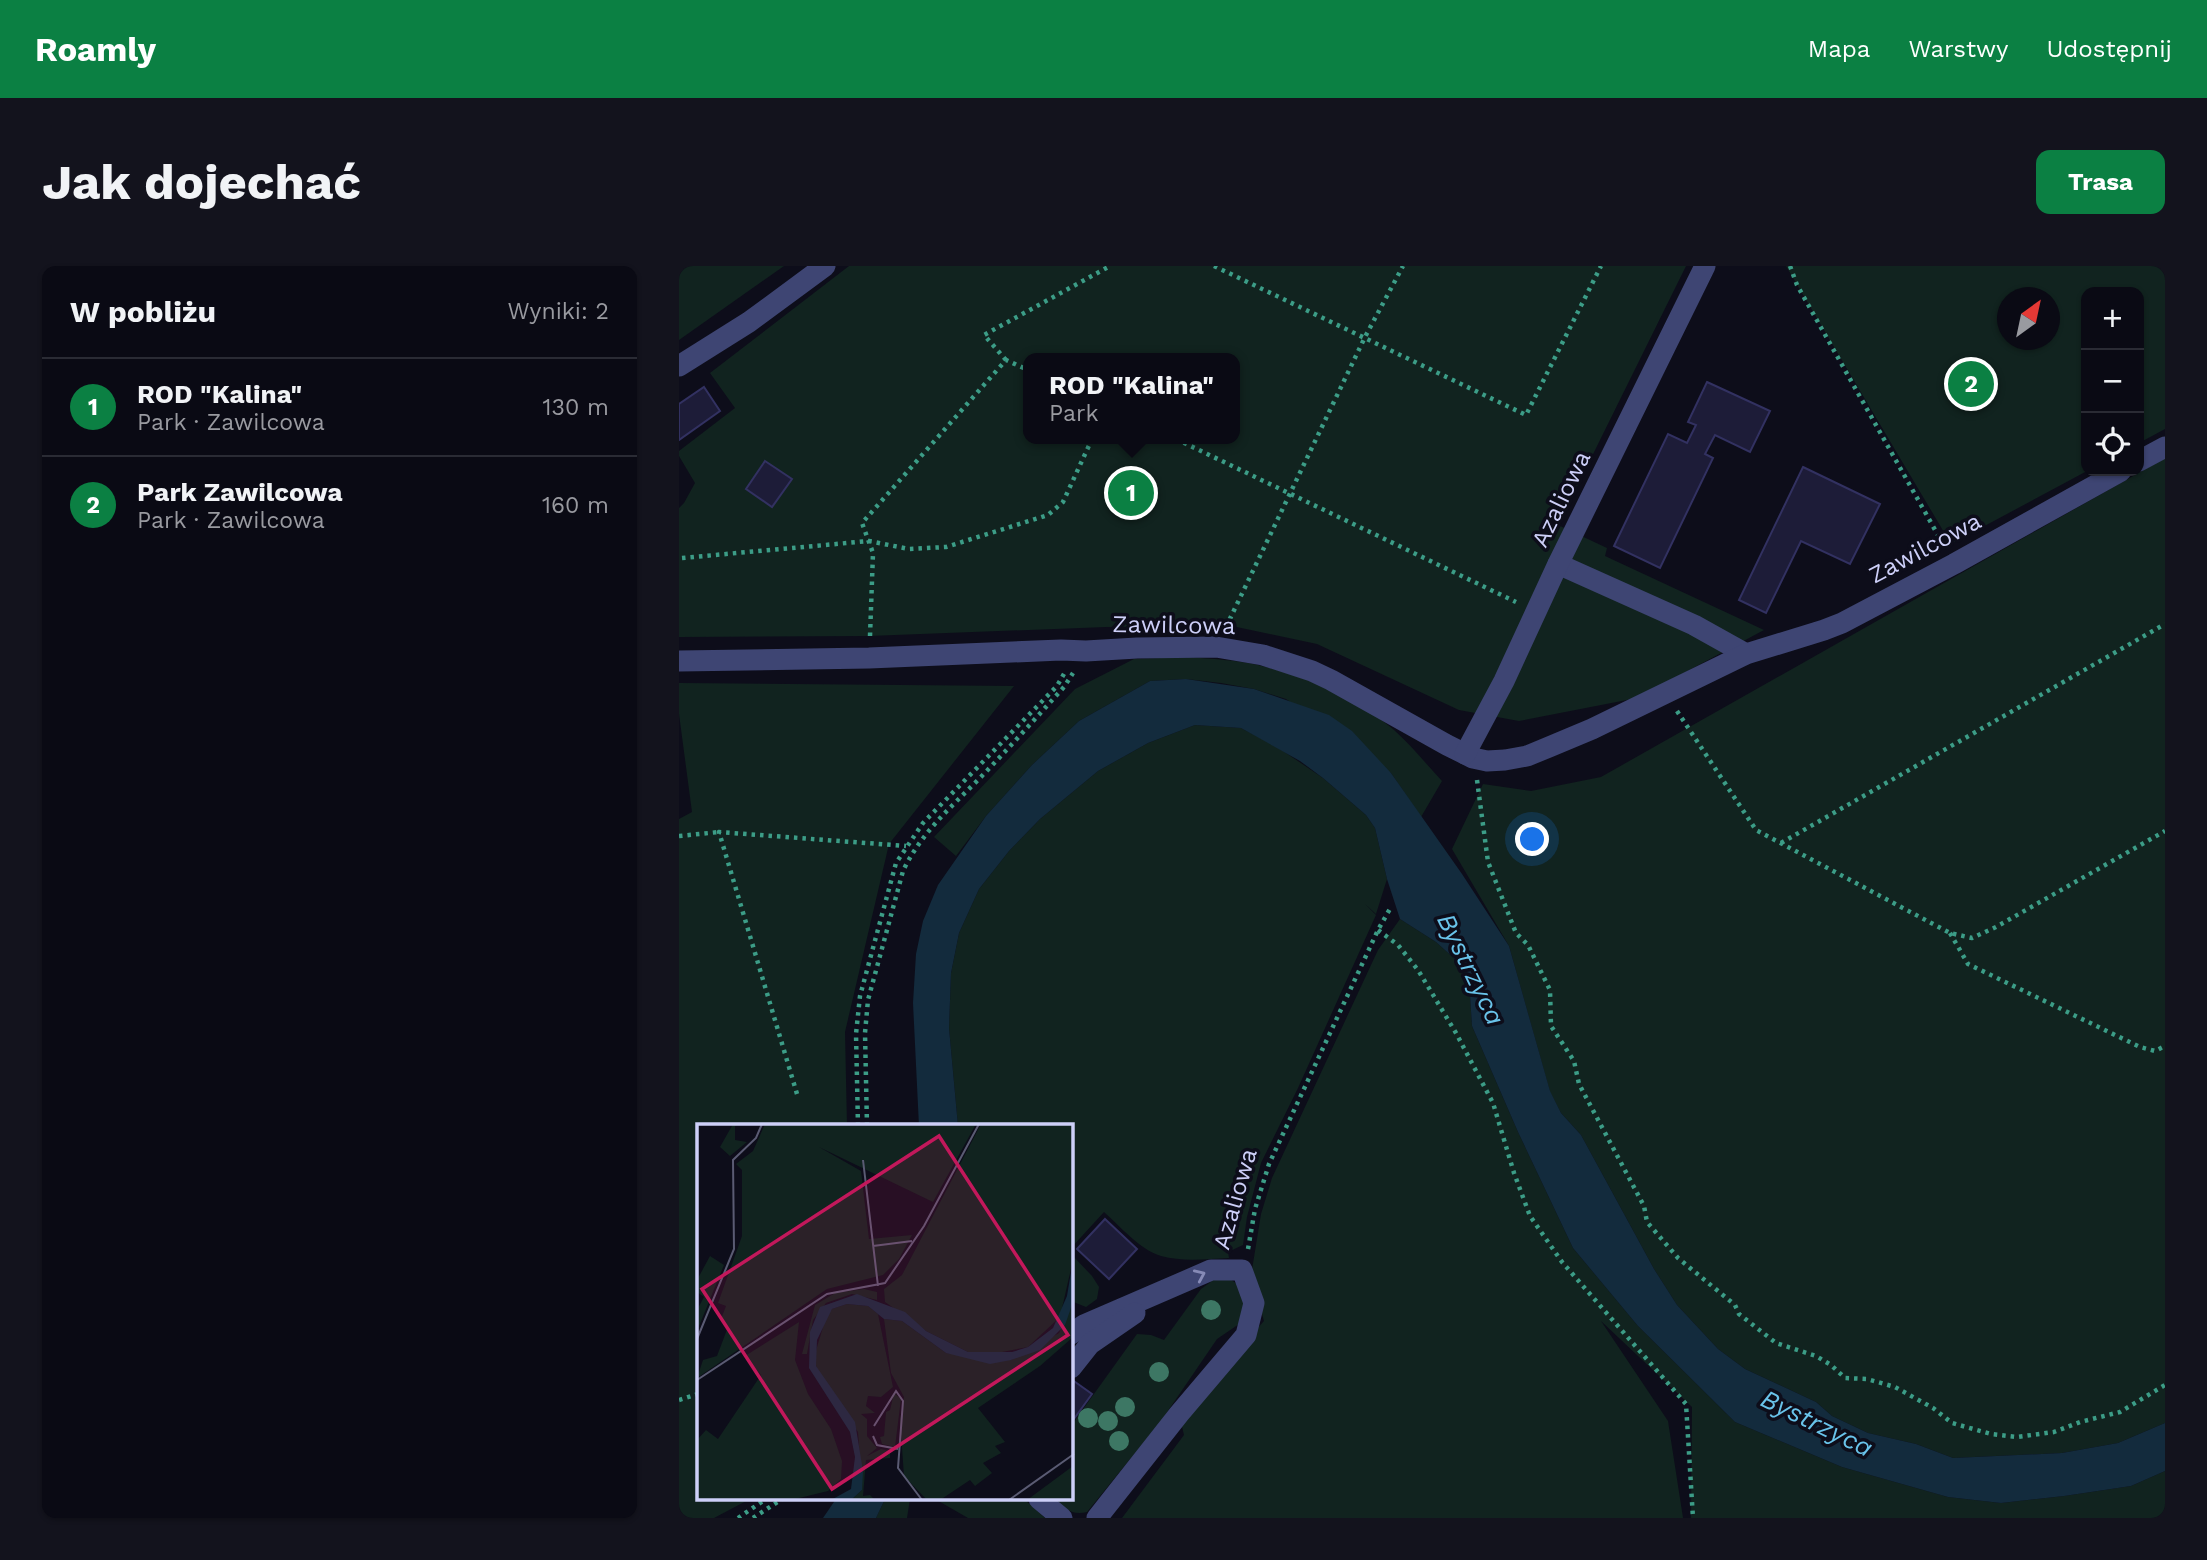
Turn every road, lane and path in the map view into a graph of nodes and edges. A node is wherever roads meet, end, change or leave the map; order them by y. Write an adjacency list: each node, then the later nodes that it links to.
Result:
1 (825, 266): 10 (street)
2 (1110, 266): 9 (path)
3 (1214, 266): 8 (path)
4 (1403, 266): 8 (path)
5 (1601, 266): 8 (path)
6 (1705, 266): 20 (street, Azaliowa)
7 (1790, 266): 21 (path)
8 (1365, 337): 17 (path)
9 (1006, 360): 11 (path); 18 (path)
10 (679, 366)
11 (1023, 367)
12 (1090, 444): 18 (path)
13 (1187, 444): 17 (path)
14 (2165, 447): 15 (street)
15 (2144, 458)
16 (2112, 476): 21 (street, Zawilcowa)
17 (1290, 492): 22 (path); 24 (path)
18 (869, 541): 19 (path); 28 (path)
19 (682, 558)
20 (1558, 564): 22 (street, Azaliowa); 27 (street)
21 (1954, 564): 27 (street, Zawilcowa)
22 (1536, 611): 31 (street, Azaliowa)
23 (2165, 624): 35 (path)
24 (1216, 647): 26 (street, Zawilcowa); 31 (street, Zawilcowa)
25 (1061, 650): 26 (street, Zawilcowa); 28 (street, Zawilcowa); 36 (path)
26 (1086, 651): 43 (path)
27 (1746, 654): 30 (street, Zawilcowa)
28 (869, 659): 29 (street, Zawilcowa)
29 (679, 661)
30 (1665, 692): 31 (street, Zawilcowa); 35 (path)
31 (1469, 756): 48 (path)
32 (2165, 831): 39 (path)
33 (719, 832): 34 (path); 36 (path); 41 (path)
34 (679, 836)
35 (1780, 843): 39 (path)
36 (906, 846): 42 (path)
37 (1391, 907): 38 (path, Azaliowa)
38 (1378, 930): 44 (path, Azaliowa); 58 (path)
39 (1950, 933): 40 (path)
40 (2165, 1046)
41 (797, 1094)
42 (857, 1124)
43 (867, 1124)
44 (1242, 1270): 45 (street, one-way to 44); 57 (street, Azaliowa)
45 (1173, 1286): 46 (street); 47 (street)
46 (1075, 1325)
47 (1073, 1366)
48 (2165, 1385)
49 (697, 1394): 50 (path)
50 (679, 1399)
51 (765, 1500): 54 (path)
52 (780, 1500): 55 (path)
53 (1040, 1500): 56 (street)
54 (738, 1518)
55 (753, 1518)
56 (1062, 1518)
57 (1097, 1518)
58 (1693, 1518)

